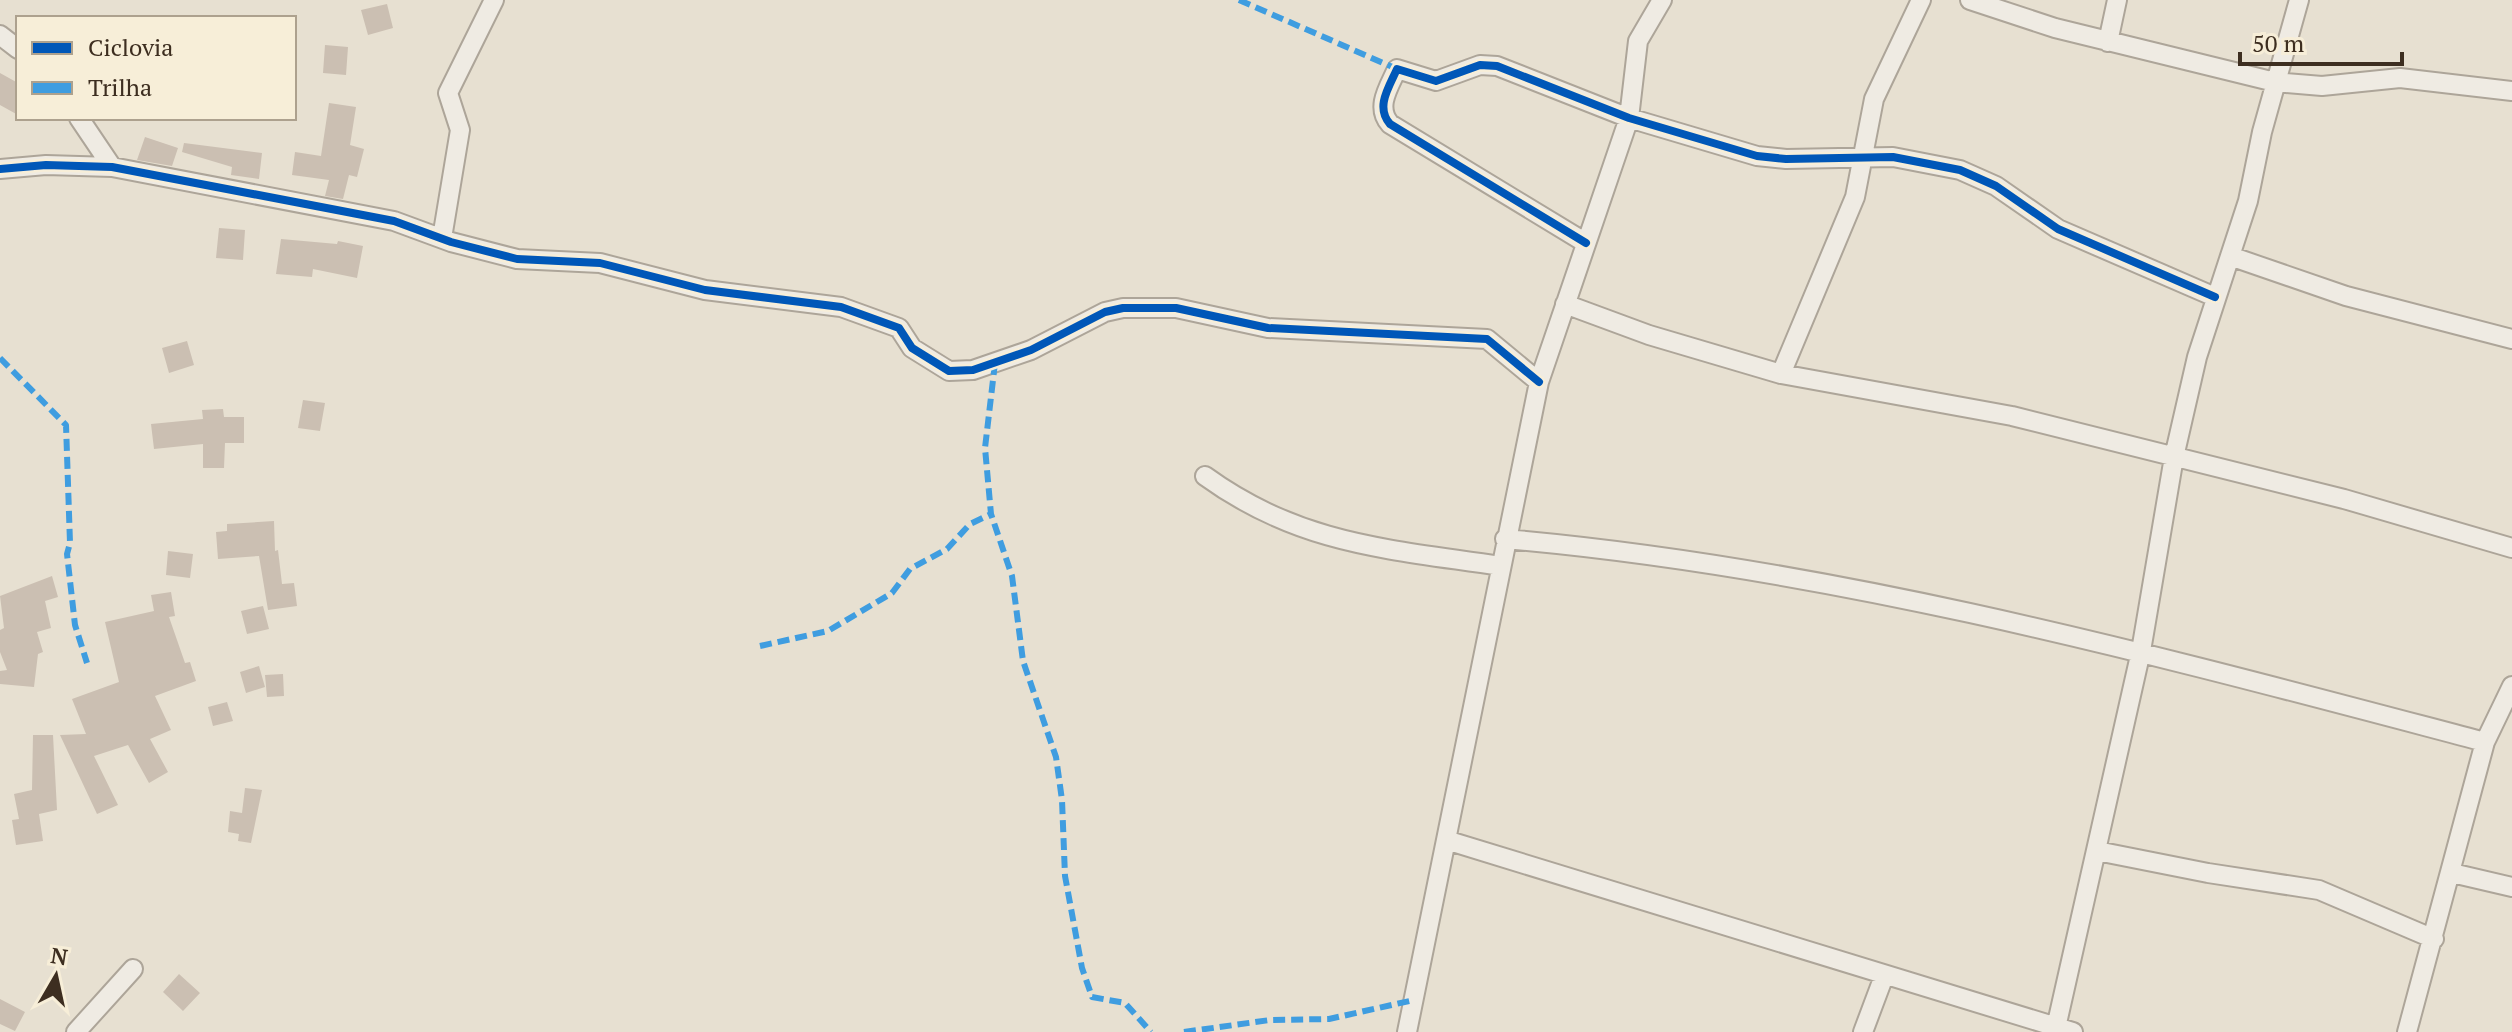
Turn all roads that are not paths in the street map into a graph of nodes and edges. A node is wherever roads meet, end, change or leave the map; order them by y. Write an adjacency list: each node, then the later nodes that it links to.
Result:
1 (494, 0): 17 (street)
2 (1662, 0): 12 (street)
3 (1921, 0): 14 (street)
4 (1970, 0): 8 (street)
5 (2117, 0): 8 (street)
6 (2299, 0): 10 (street)
7 (0, 35): 9 (street)
8 (2108, 42): 10 (street)
9 (16, 47)
10 (2275, 82): 11 (street); 19 (street)
11 (2512, 91)
12 (1629, 118): 14 (street); 18 (street); 18 (street)
13 (80, 120): 15 (street)
14 (1861, 155): 20 (street); 23 (street)
15 (112, 167): 16 (street); 17 (street)
16 (0, 169)
17 (442, 238): 24 (street)
18 (1586, 243): 21 (street)
19 (2230, 256): 20 (street); 22 (street)
20 (2215, 297): 25 (street)
21 (1565, 304): 23 (street); 24 (street)
22 (2512, 339)
23 (1781, 374): 25 (street)
24 (1539, 382): 27 (street)
25 (2174, 457): 28 (street); 30 (street)
26 (1205, 476): 29 (street)
27 (1505, 539): 29 (street); 30 (street)
28 (2512, 548)
29 (1500, 566): 33 (street)
30 (2141, 651): 32 (street); 34 (street)
31 (2512, 686): 32 (street)
32 (2485, 742): 35 (street)
33 (1446, 840): 39 (street); 42 (street)
34 (2097, 851): 37 (street); 40 (street)
35 (2452, 873): 36 (street); 37 (street)
36 (2512, 887)
37 (2434, 939): 44 (street)
38 (133, 969): 41 (street)
39 (1884, 976): 40 (street); 43 (street)
40 (2061, 1030)
41 (76, 1032)
42 (1407, 1032)
43 (1863, 1032)
44 (2407, 1032)

